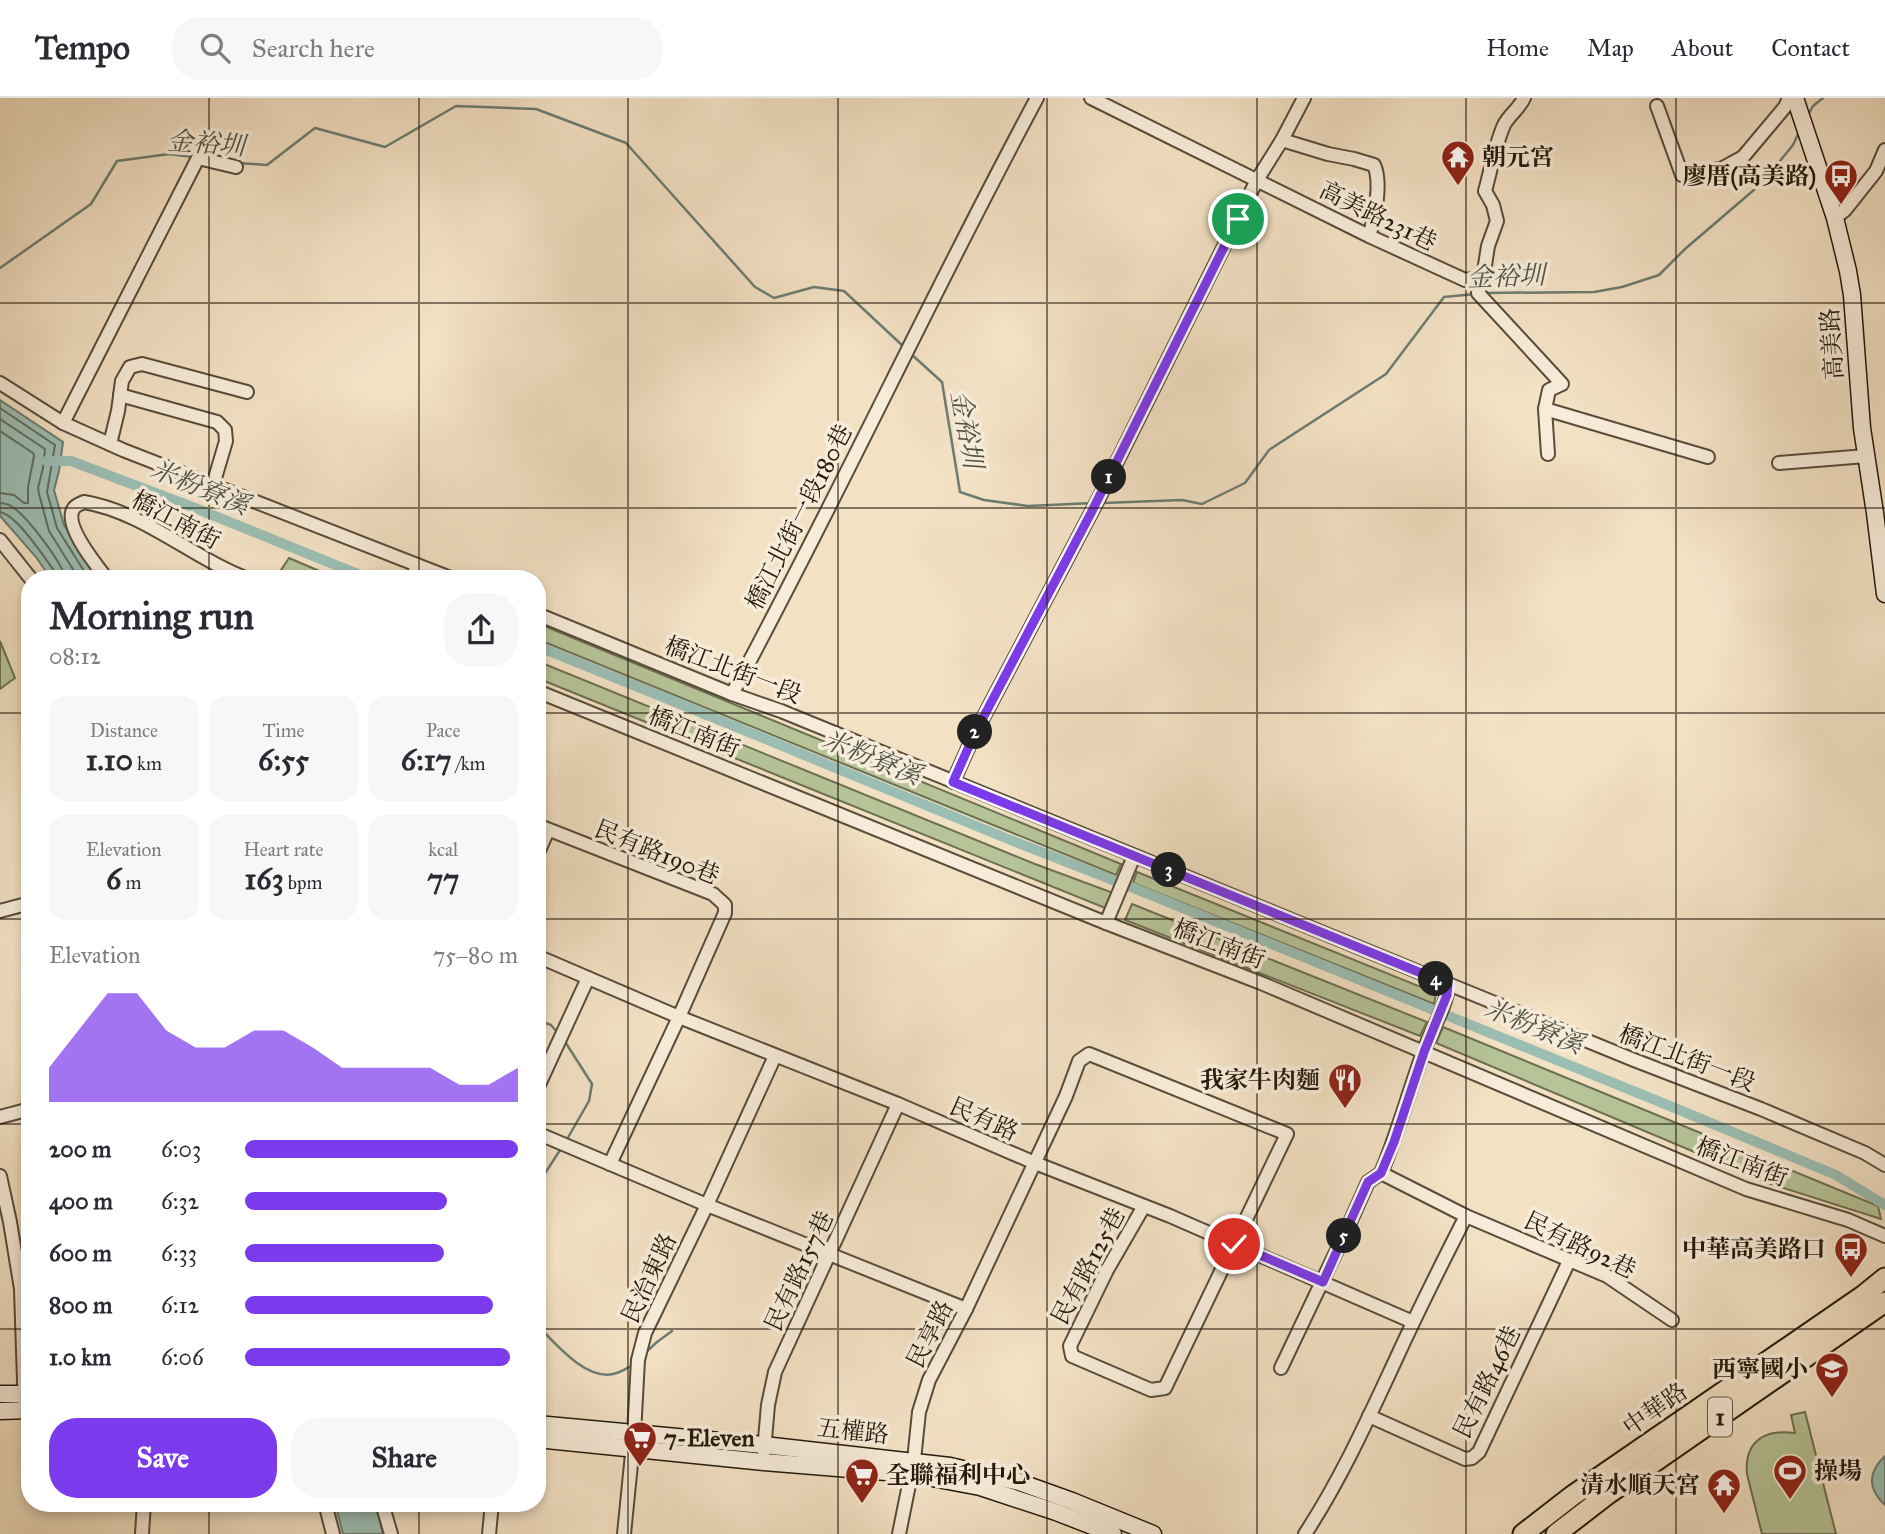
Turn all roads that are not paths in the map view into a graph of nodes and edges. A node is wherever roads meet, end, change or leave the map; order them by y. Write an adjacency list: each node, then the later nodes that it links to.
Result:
1 (1037, 98): 33 (street, 橋江北街一段180巷)
2 (1091, 98): 11 (street, 高美路231巷)
3 (1304, 98): 8 (street)
4 (1524, 98): 14 (street)
5 (1789, 98): 7 (street)
6 (1795, 98): 12 (street, 高美路)
7 (1657, 106)
8 (1282, 140): 11 (street); 13 (street)
9 (1885, 150): 12 (street)
10 (236, 167): 19 (street)
11 (1257, 180): 13 (street, 高美路231巷); 35 (street)
12 (1835, 218): 22 (street, 高美路)
13 (1369, 236): 14 (street, 高美路231巷)
14 (1483, 278): 18 (street)
15 (0, 383): 19 (street)
16 (247, 393): 17 (street)
17 (120, 394): 20 (street); 25 (street)
18 (1545, 409): 21 (street); 23 (street)
19 (63, 424): 20 (street)
20 (110, 444): 25 (street)
21 (1548, 454)
22 (1866, 456): 24 (street); 31 (street, 高美路)
23 (1708, 457)
24 (1779, 463)
25 (213, 485): 30 (street)
26 (0, 540): 27 (street)
27 (24, 570)
28 (101, 570): 29 (street, 橋江南街)
29 (225, 570)
30 (405, 570)
31 (1884, 583)
32 (546, 618): 33 (street, 橋江北街一段)
33 (732, 694): 35 (street, 橋江北街一段)
34 (546, 695): 40 (street, 橋江南街)
35 (953, 782): 37 (street, 橋江北街一段)
36 (546, 829): 44 (street, 民有路190巷)
37 (1131, 862): 40 (street); 43 (street, 橋江北街一段)
38 (21, 905): 39 (street)
39 (0, 911)
40 (1106, 923): 45 (street, 橋江南街)
41 (546, 960): 42 (street, 民有路)
42 (588, 978): 44 (street, 民有路); 47 (street)
43 (1448, 984): 45 (street); 54 (street, 橋江北街一段)
44 (679, 1017): 46 (street, 民有路); 53 (street)
45 (1424, 1052): 55 (street); 60 (street, 橋江南街)
46 (775, 1056): 48 (street, 民有路); 57 (street, 民治東路)
47 (546, 1069)
48 (898, 1104): 52 (street, 民有路); 62 (street, 民有路157巷)
49 (21, 1111): 50 (street)
50 (0, 1117)
51 (546, 1137): 53 (street)
52 (1035, 1163): 58 (street, 民有路); 61 (street, 民享路); 68 (street, 民享路)
53 (610, 1164): 57 (street)
54 (1885, 1165)
55 (1381, 1173): 59 (street, 民有路92巷); 66 (street)
56 (0, 1176): 64 (street)
57 (707, 1205): 62 (street); 79 (street, 民治東路)
58 (1144, 1206): 61 (street, 民有路); 61 (street, 民有路125巷)
59 (1466, 1216): 63 (street, 民有路92巷); 70 (street)
60 (1885, 1236)
61 (1234, 1244): 66 (street, 民有路)
62 (830, 1254): 68 (street); 80 (street, 民有路157巷)
63 (1569, 1261): 69 (street, 民有路92巷); 76 (street, 民有路46巷)
64 (21, 1270)
65 (1885, 1278): 96 (main road, 中華路 / 1)
66 (1323, 1282): 70 (street, 民有路); 71 (street)
67 (1883, 1307): 97 (main road, 中華路 / 1)
68 (965, 1309): 82 (street, 民享路)
69 (1672, 1320)
70 (1413, 1322): 76 (street)
71 (1282, 1368)
72 (0, 1394): 73 (street)
73 (21, 1394)
74 (21, 1410): 75 (street)
75 (0, 1411)
76 (1369, 1416): 95 (street)
77 (546, 1426): 79 (street, 五權路)
78 (546, 1439): 79 (street, 五權路)
79 (633, 1441): 80 (street, 五權路); 81 (street, 五權路); 91 (street, 民治東路)
80 (764, 1445): 81 (street, 民有路157巷); 82 (street, 五權路)
81 (764, 1462): 82 (street, 五權路)
82 (912, 1467): 92 (street, 民享路); 93 (street, 五權路); 94 (street, 五權路)
83 (143, 1512): 87 (street)
84 (327, 1512): 88 (street)
85 (384, 1512): 89 (street)
86 (491, 1512): 90 (street)
87 (142, 1534)
88 (333, 1534)
89 (390, 1534)
90 (489, 1534)
91 (624, 1534)
92 (899, 1534)
93 (1113, 1534)
94 (1153, 1534)
95 (1305, 1534)
96 (1522, 1534)
97 (1556, 1534)

